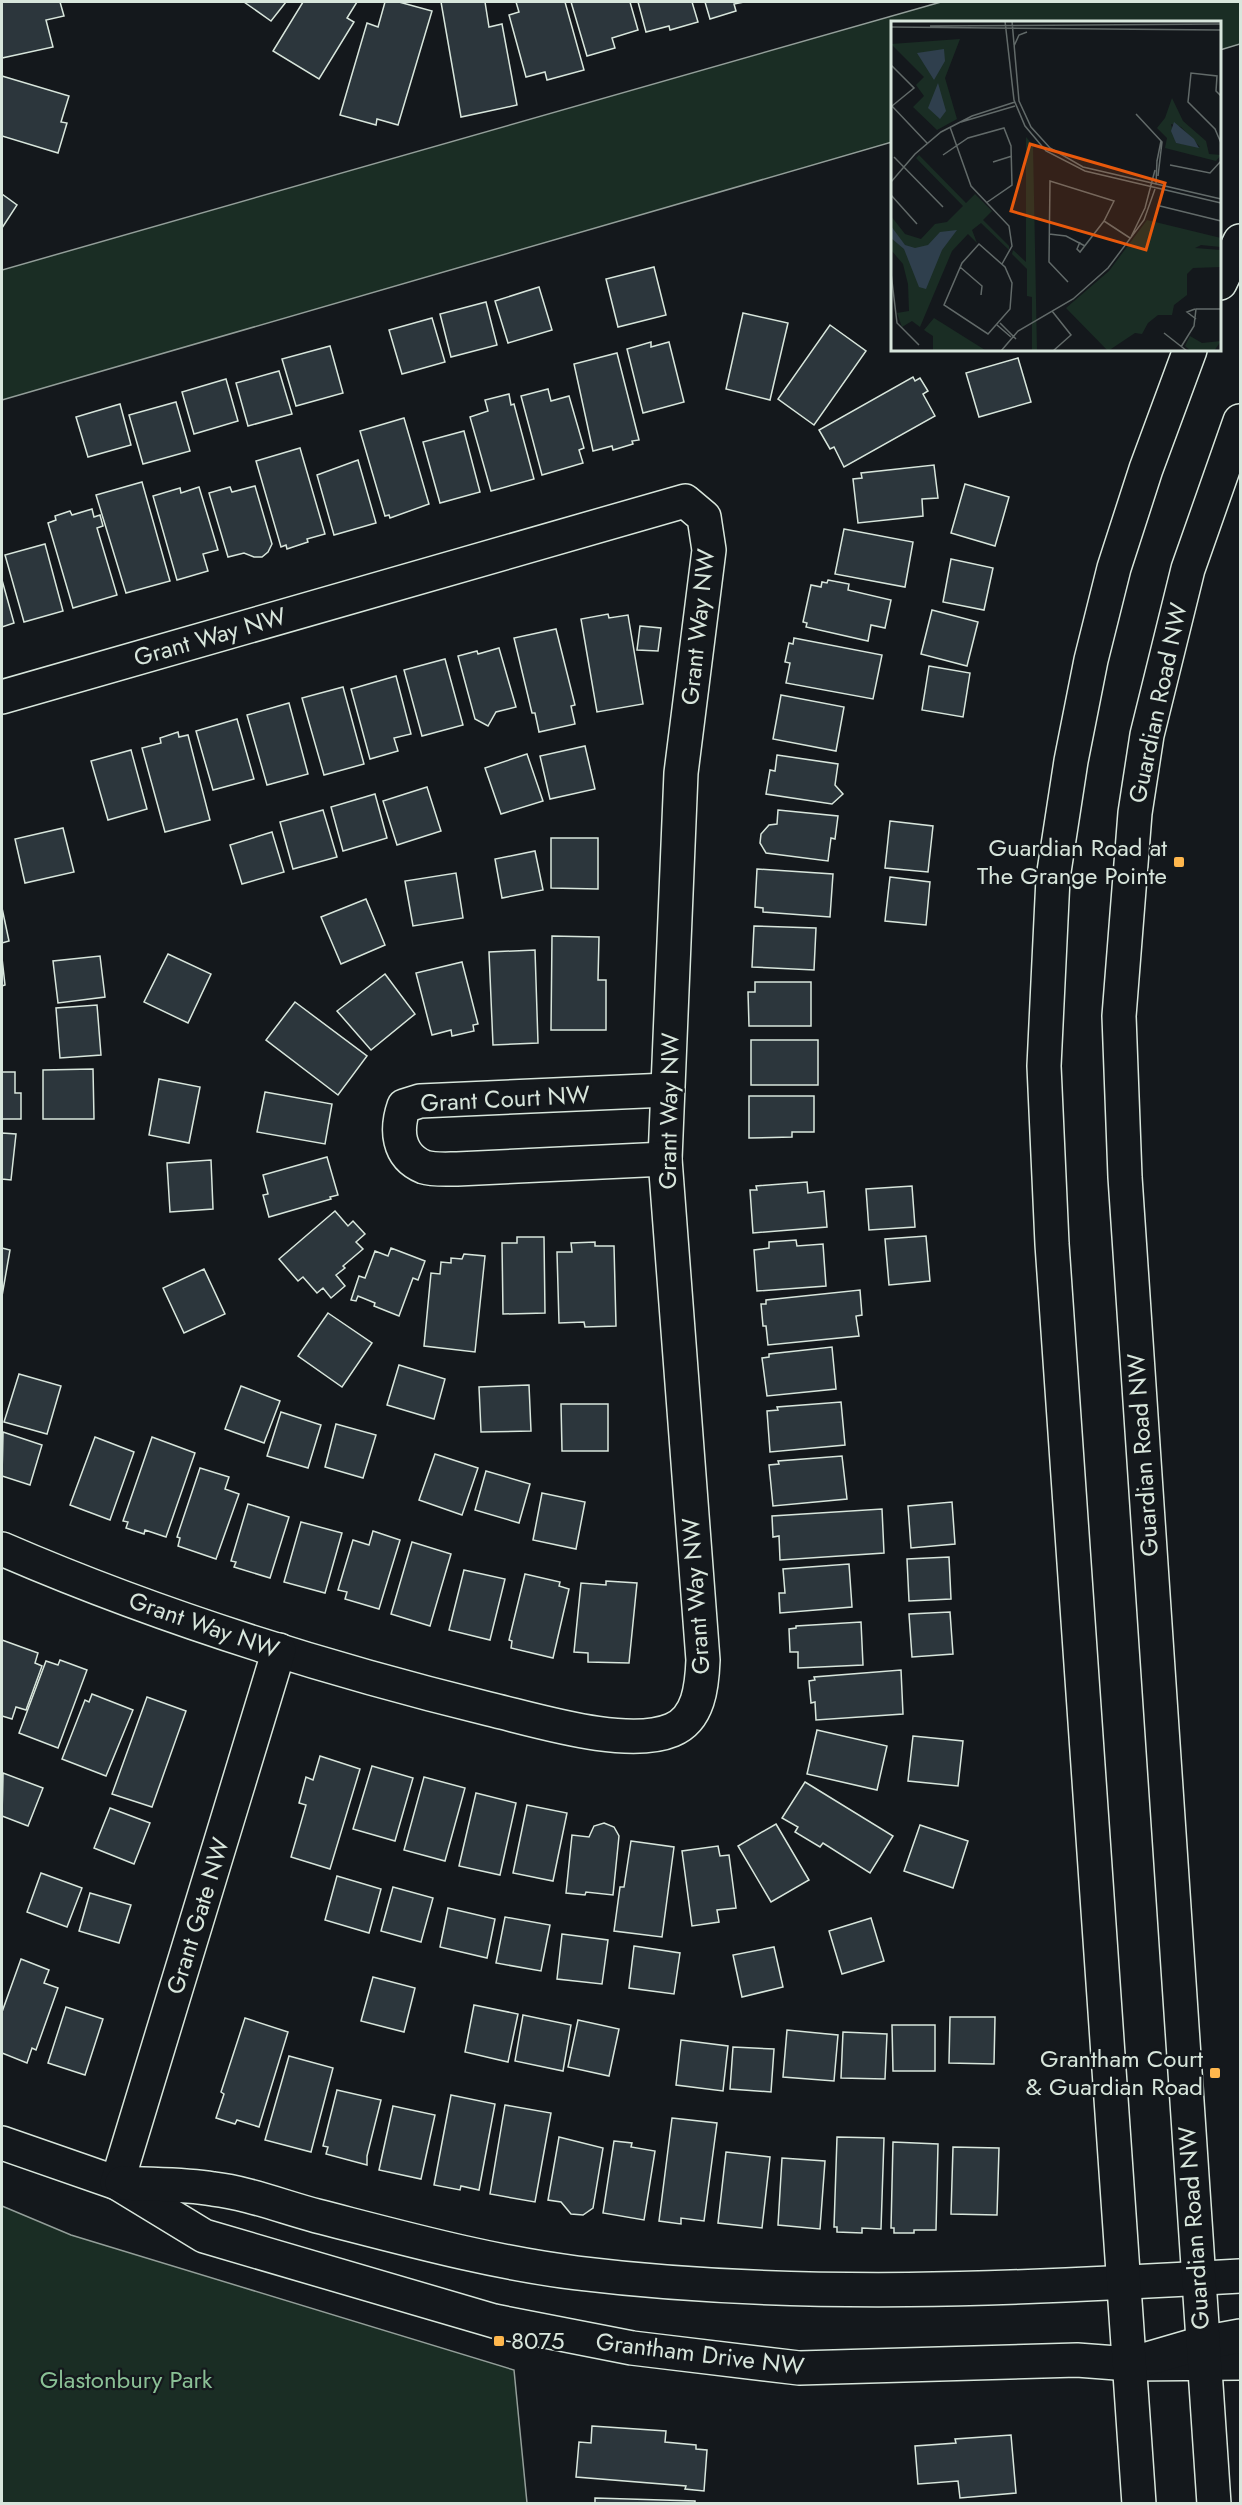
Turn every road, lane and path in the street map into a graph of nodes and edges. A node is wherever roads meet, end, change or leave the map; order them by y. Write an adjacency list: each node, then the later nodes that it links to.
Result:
1 (1240, 241): 2 (street)
2 (1221, 282)
3 (1190, 351): 14 (street)
4 (1240, 421): 13 (street, Guardian Road NW)
5 (2, 697): 6 (street, Grant Way NW)
6 (667, 1090): 7 (street, Grant Way NW); 7 (street, Grant Court NW)
7 (665, 1159): 9 (street, Grant Way NW)
8 (2, 1549): 9 (street, Grant Way NW)
9 (279, 1650): 11 (street, Grant Gate NW)
10 (2, 2143): 11 (street, Grantham Drive NW)
11 (117, 2182): 14 (street, Grantham Drive NW); 18 (street, Grantham Drive NW)
12 (1240, 2276): 13 (street, Grantham Drive NW)
13 (1197, 2278): 14 (street, Grantham Drive NW); 16 (street, Guardian Road NW)
14 (1125, 2282): 18 (street)
15 (1240, 2336): 16 (street)
16 (1203, 2353): 17 (street); 18 (street, Grantham Drive NW); 20 (street, Guardian Road NW)
17 (1240, 2363)
18 (1130, 2364): 19 (street)
19 (1139, 2504)
20 (1214, 2504)

